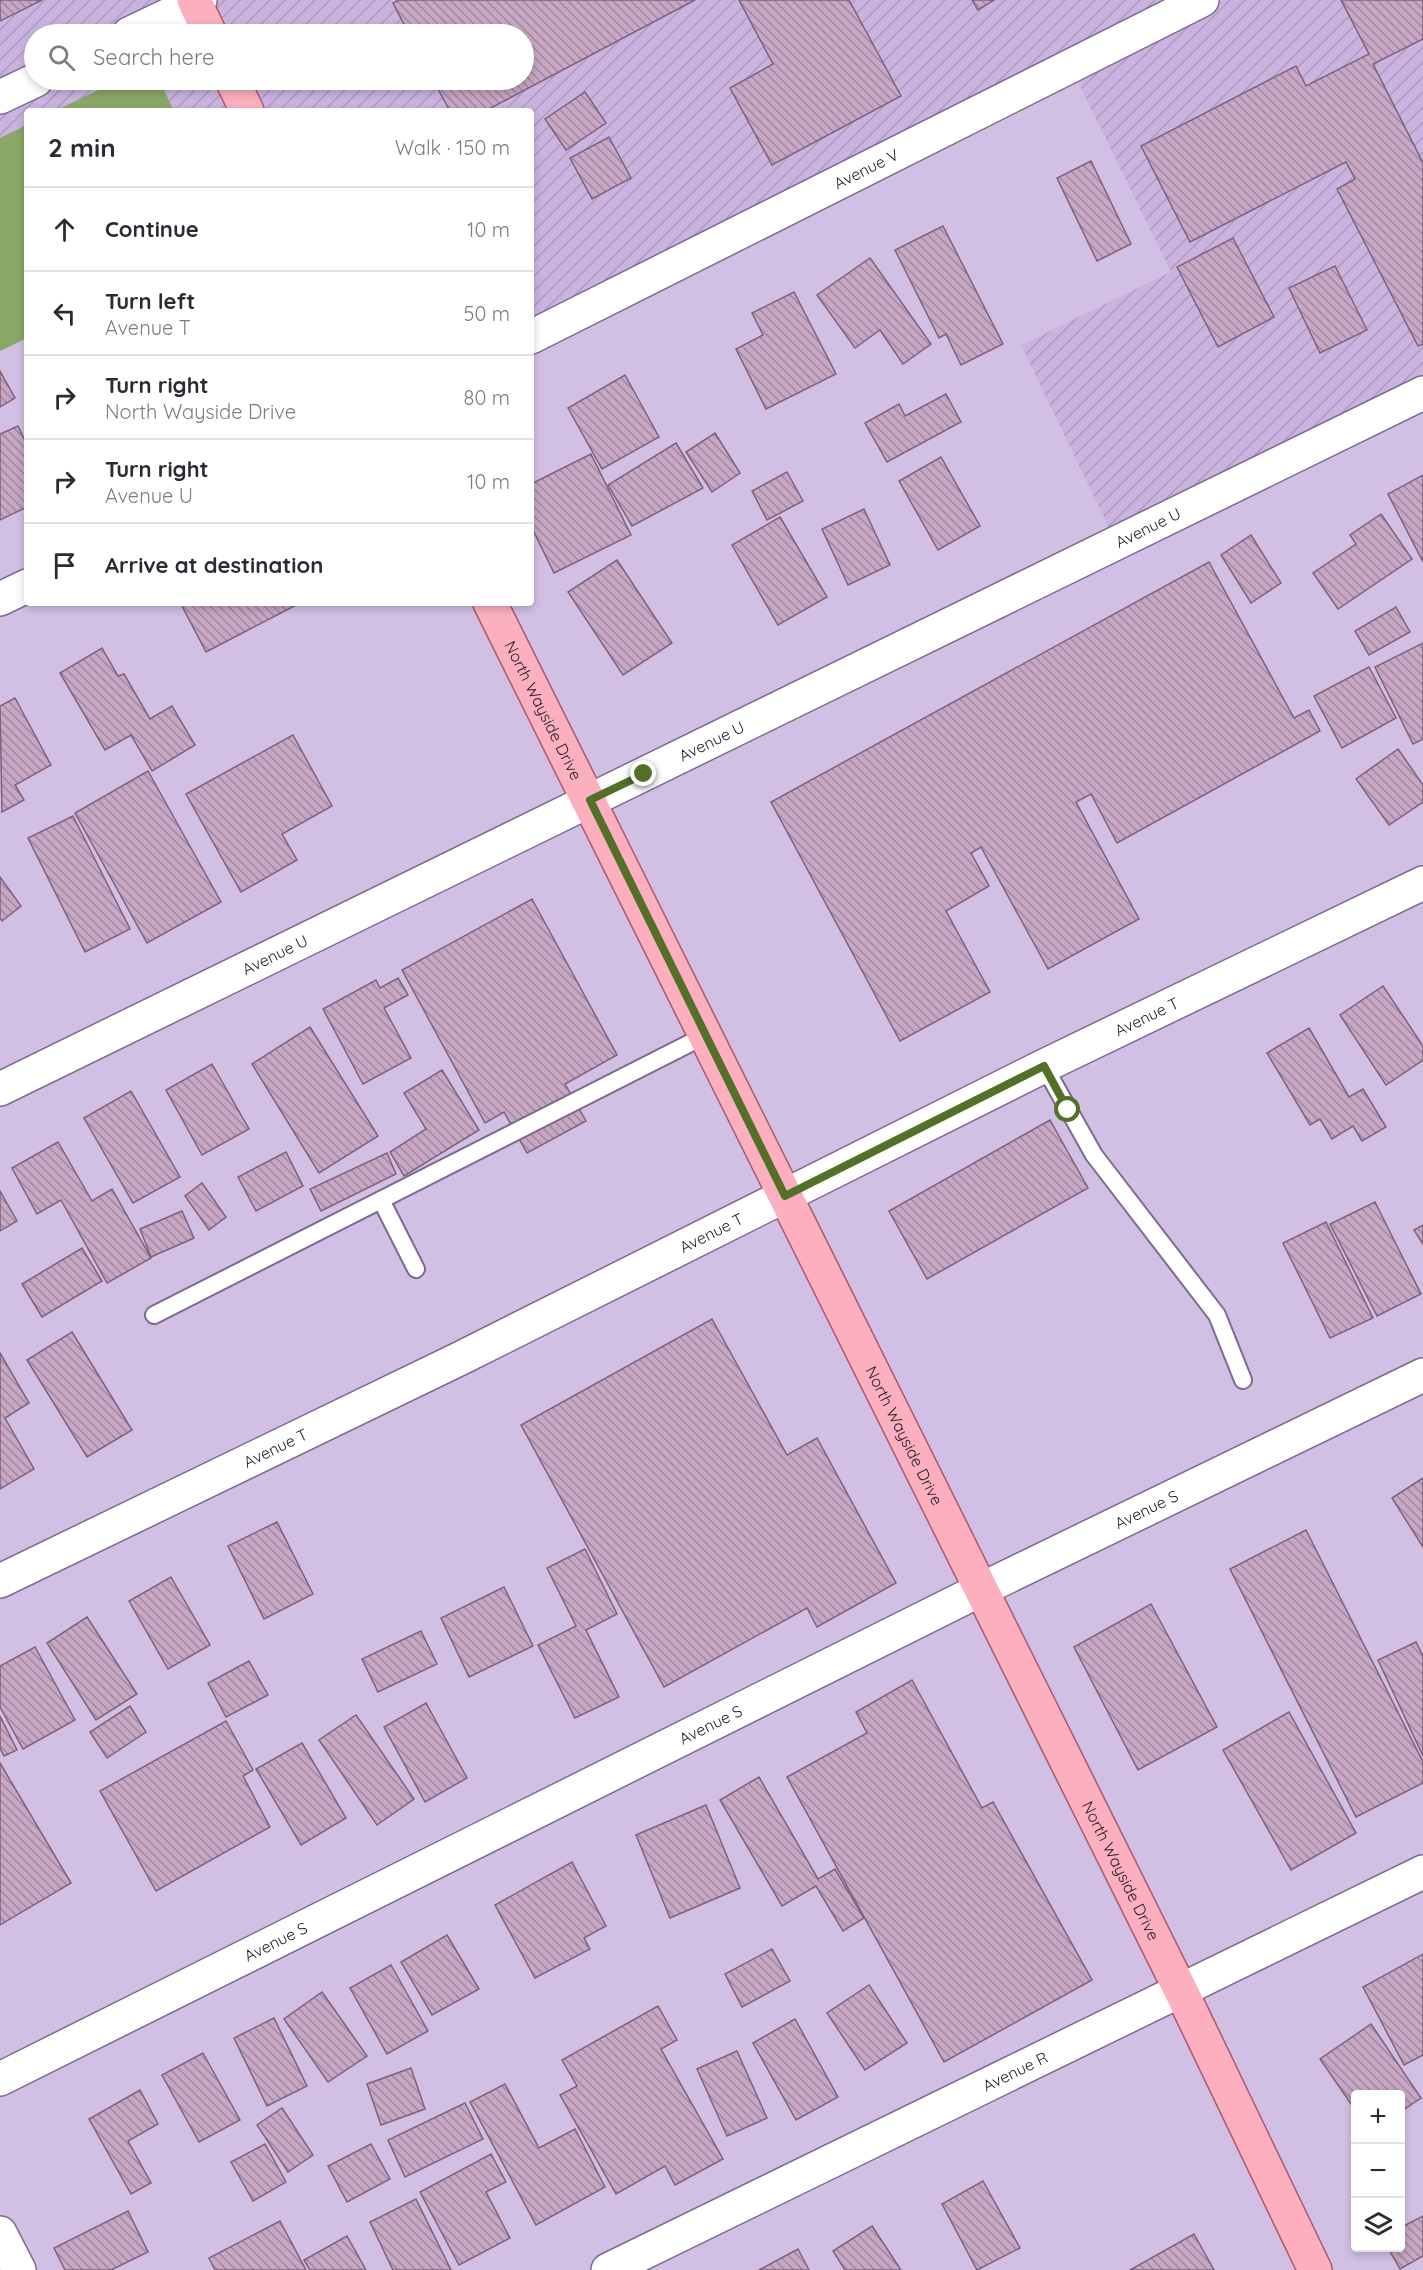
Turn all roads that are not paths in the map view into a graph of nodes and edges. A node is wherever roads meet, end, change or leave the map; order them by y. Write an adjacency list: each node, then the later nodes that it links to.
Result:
1 (1202, 0): 9 (street, Avenue V)
2 (196, 1): 3 (street); 4 (main road)
3 (149, 24)
4 (206, 24)
5 (24, 86): 7 (street)
6 (237, 90): 8 (main road)
7 (0, 97)
8 (246, 108)
9 (534, 335)
10 (1423, 393): 14 (street, Avenue U)
11 (24, 587): 12 (street)
12 (0, 599)
13 (492, 606): 14 (main road, North Wayside Drive)
14 (590, 800): 16 (main road, North Wayside Drive); 18 (street, Avenue U)
15 (1423, 883): 17 (street, Avenue T)
16 (706, 1035): 19 (main road, North Wayside Drive); 20 (lane)
17 (1044, 1066): 19 (street, Avenue T); 24 (lane)
18 (0, 1089)
19 (785, 1196): 25 (street, Avenue T); 26 (main road, North Wayside Drive)
20 (381, 1200): 21 (lane); 22 (lane)
21 (416, 1269)
22 (154, 1315)
23 (1423, 1375): 26 (street, Avenue S)
24 (1243, 1380)
25 (0, 1581)
26 (981, 1590): 28 (main road, North Wayside Drive); 29 (street, Avenue S)
27 (1423, 1872): 28 (street, Avenue R)
28 (1181, 1991): 32 (street, Avenue R); 33 (main road, North Wayside Drive)
29 (0, 2079)
30 (0, 2233): 31 (street)
31 (18, 2270)
32 (608, 2270)
33 (1315, 2270)

